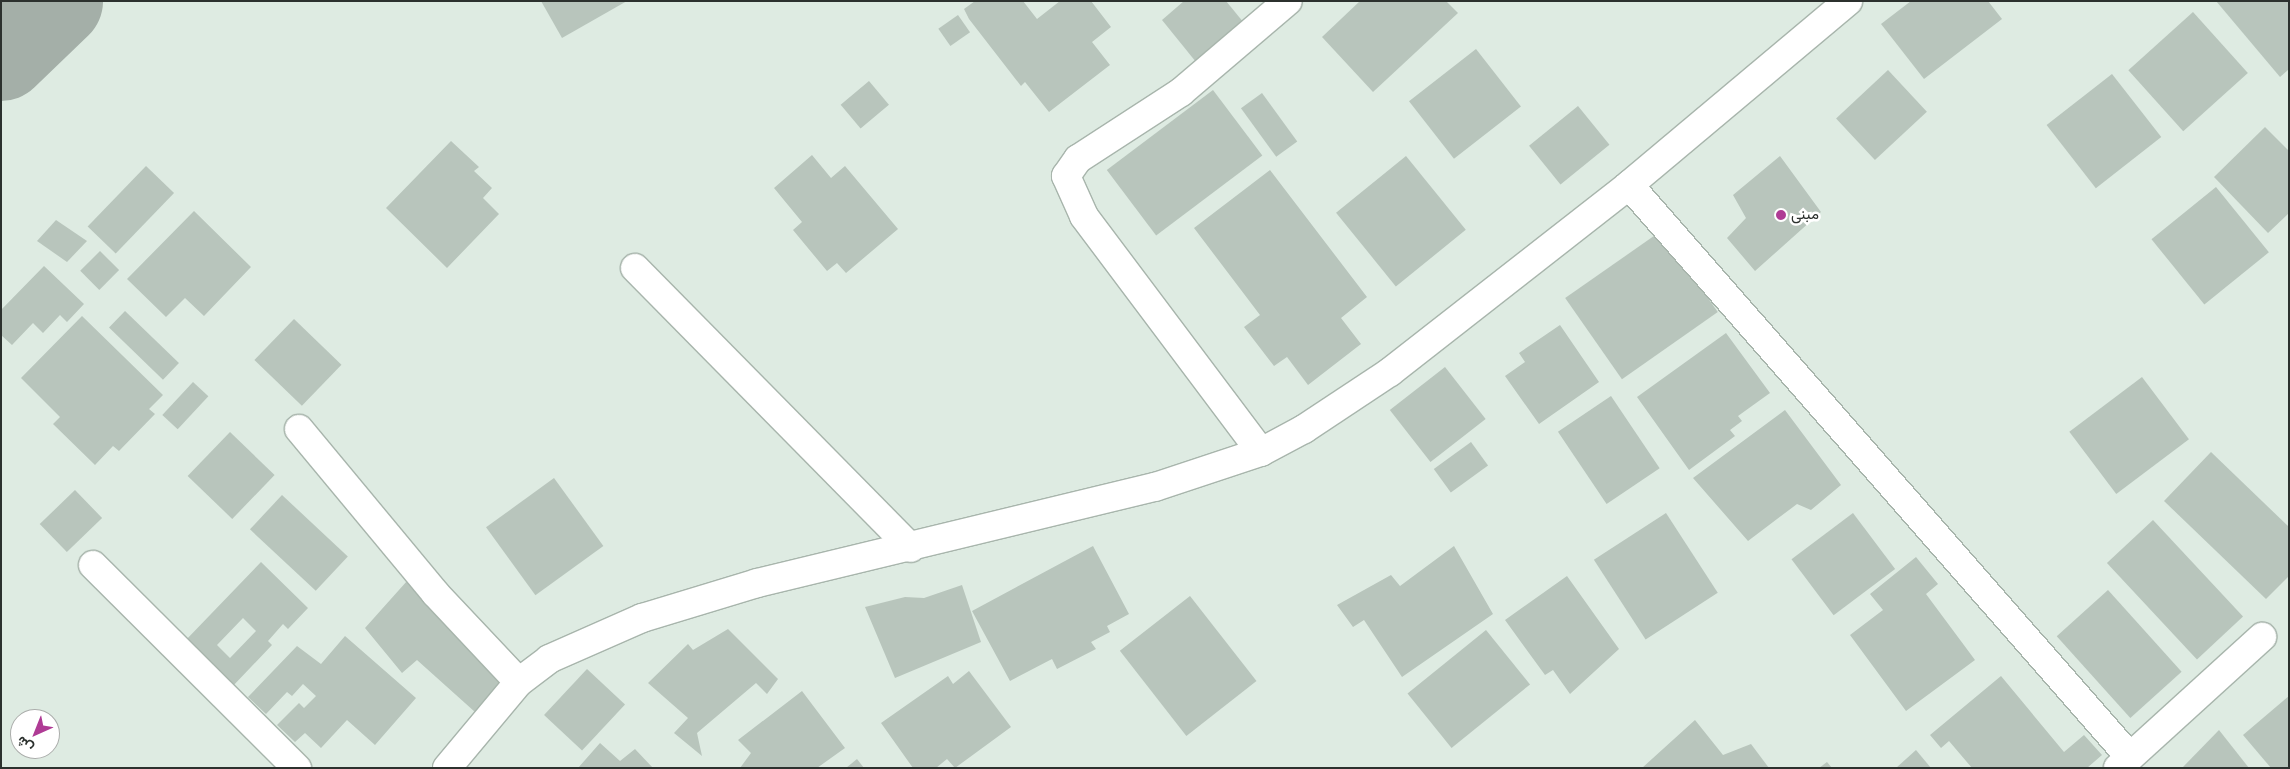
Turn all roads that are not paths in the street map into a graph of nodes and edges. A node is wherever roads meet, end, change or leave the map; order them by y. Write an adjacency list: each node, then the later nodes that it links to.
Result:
1 (1288, 1): 6 (street)
2 (1848, 1): 3 (street)
3 (1629, 185): 6 (street); 11 (street)
4 (636, 268): 7 (street)
5 (299, 429): 10 (street)
6 (1261, 452): 7 (street)
7 (911, 548): 10 (street)
8 (93, 565): 12 (street)
9 (2262, 637): 11 (street)
10 (519, 682): 13 (street)
11 (2124, 762)
12 (297, 768)
13 (447, 768)

